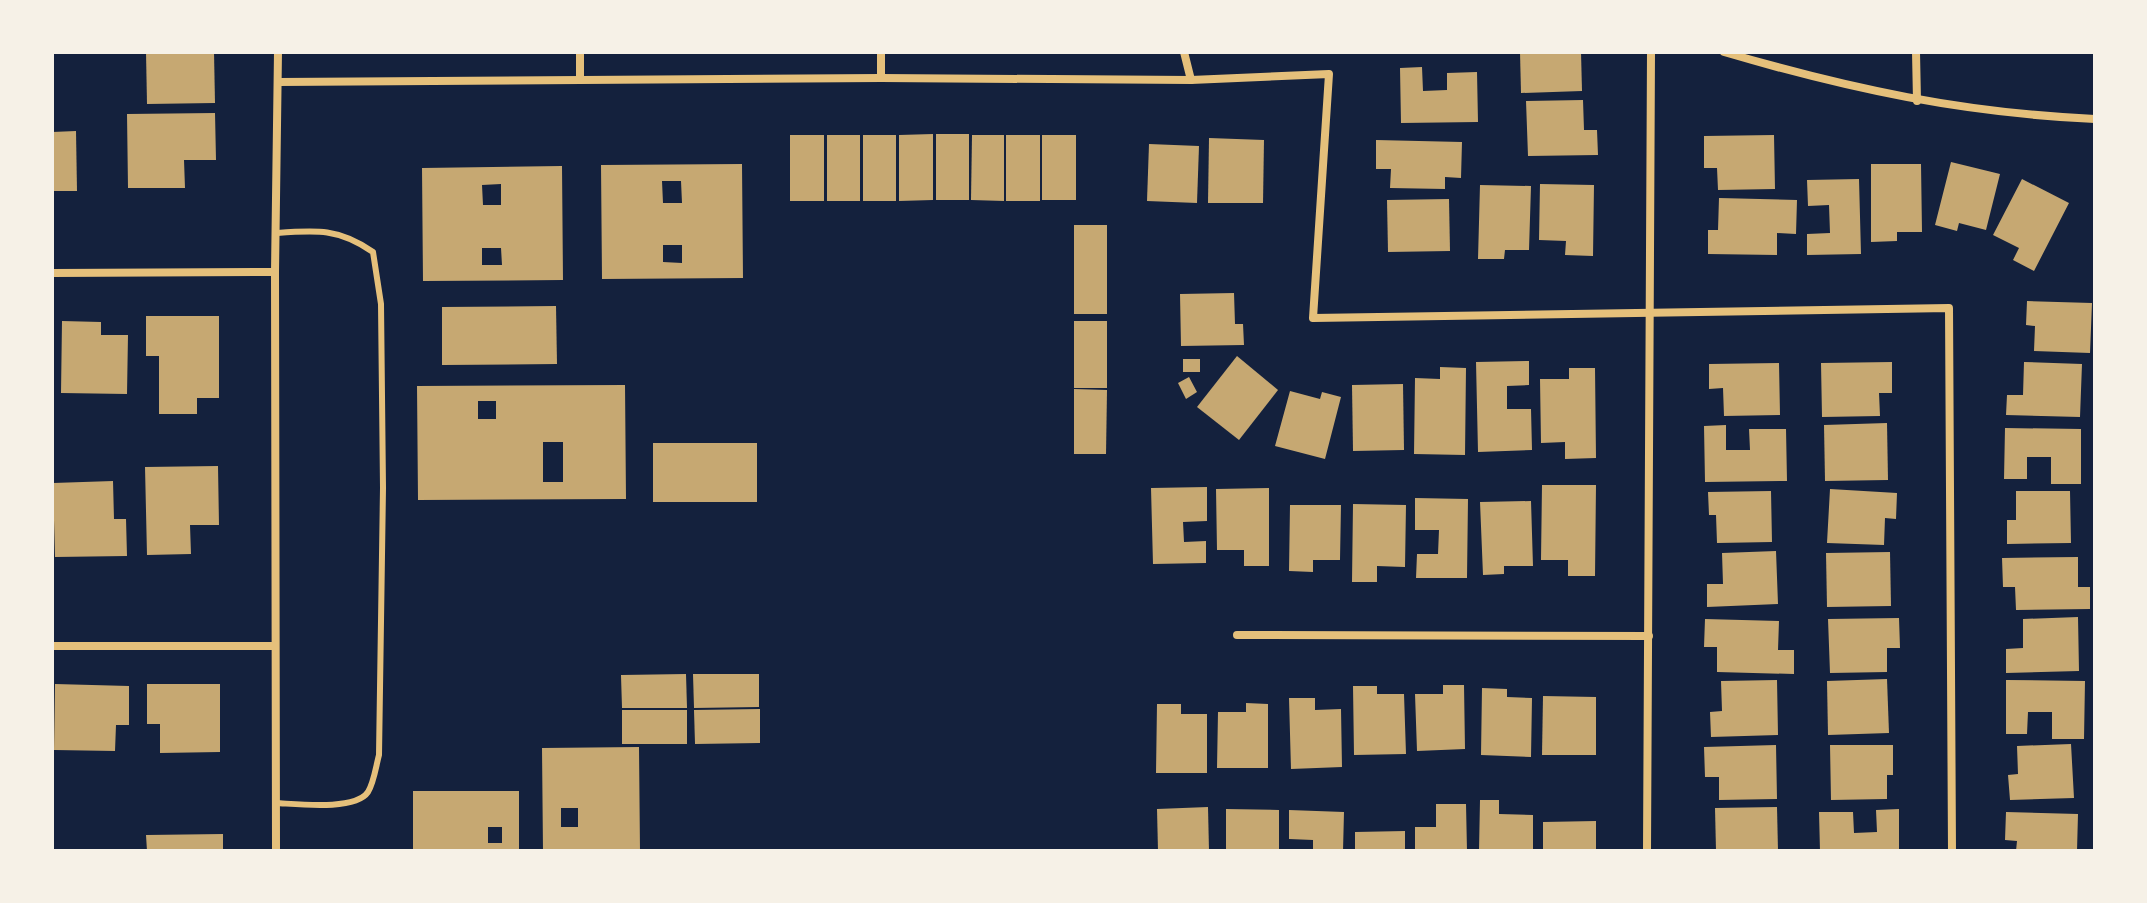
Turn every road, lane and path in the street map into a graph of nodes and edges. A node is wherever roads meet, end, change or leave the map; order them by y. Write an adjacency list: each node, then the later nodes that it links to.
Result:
1 (278, 52): 11 (street)
2 (580, 52): 9 (street)
3 (881, 52): 8 (street)
4 (1184, 52): 10 (street)
5 (1651, 52): 17 (street)
6 (1724, 52): 12 (street)
7 (1916, 52): 12 (street)
8 (881, 78): 9 (street); 10 (street)
9 (580, 80): 11 (street)
10 (1191, 80): 17 (street)
11 (278, 82): 14 (street)
12 (1917, 101): 13 (street)
13 (2095, 119)
14 (276, 233): 15 (street); 22 (lane)
15 (275, 272): 16 (street); 21 (street)
16 (52, 273)
17 (1650, 313): 19 (street); 25 (street)
18 (1237, 635): 19 (street)
19 (1649, 636): 24 (street)
20 (52, 646): 21 (street)
21 (275, 646): 22 (street)
22 (276, 803): 23 (street)
23 (276, 851)
24 (1647, 851)
25 (1952, 851)

